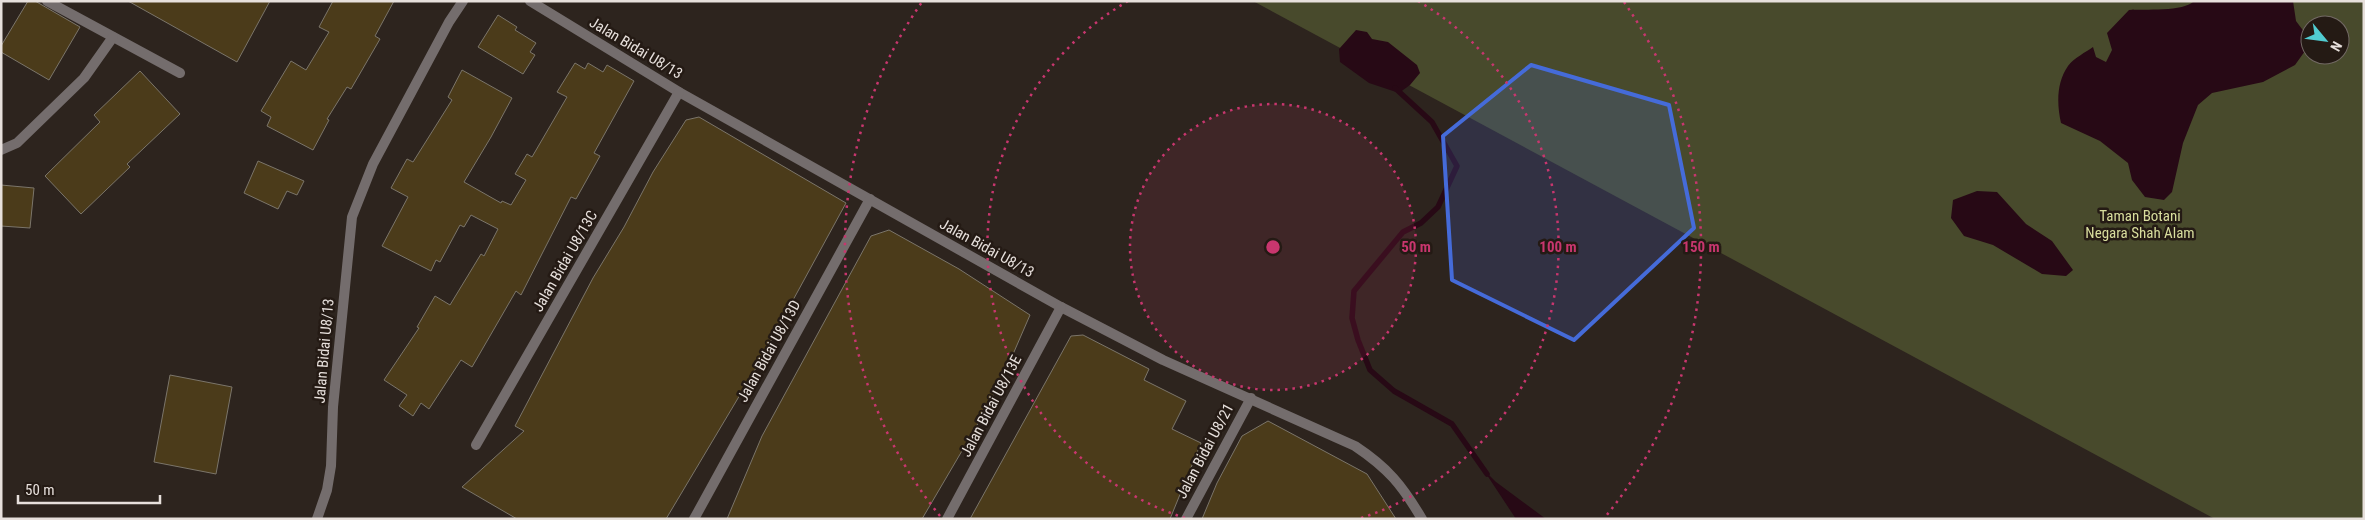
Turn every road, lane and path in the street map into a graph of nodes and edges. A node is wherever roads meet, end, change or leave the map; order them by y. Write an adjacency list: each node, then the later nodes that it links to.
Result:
1 (46, 1): 4 (street)
2 (463, 1): 12 (street, Jalan Bidai U8/13)
3 (530, 1): 6 (street, Jalan Bidai U8/13)
4 (113, 37): 5 (street); 7 (street)
5 (180, 73)
6 (679, 92): 8 (street, Jalan Bidai U8/13); 11 (street, Jalan Bidai U8/13C)
7 (1, 150)
8 (870, 199): 9 (street, Jalan Bidai U8/13); 13 (street, Jalan Bidai U8/13D)
9 (1061, 306): 10 (street, Jalan Bidai U8/13); 14 (street, Jalan Bidai U8/13E)
10 (1251, 398): 15 (street, Jalan Bidai U8/21); 16 (street, Jalan Bidai U8/13)
11 (476, 445)
12 (317, 519)
13 (694, 519)
14 (947, 519)
15 (1186, 519)
16 (1422, 519)

